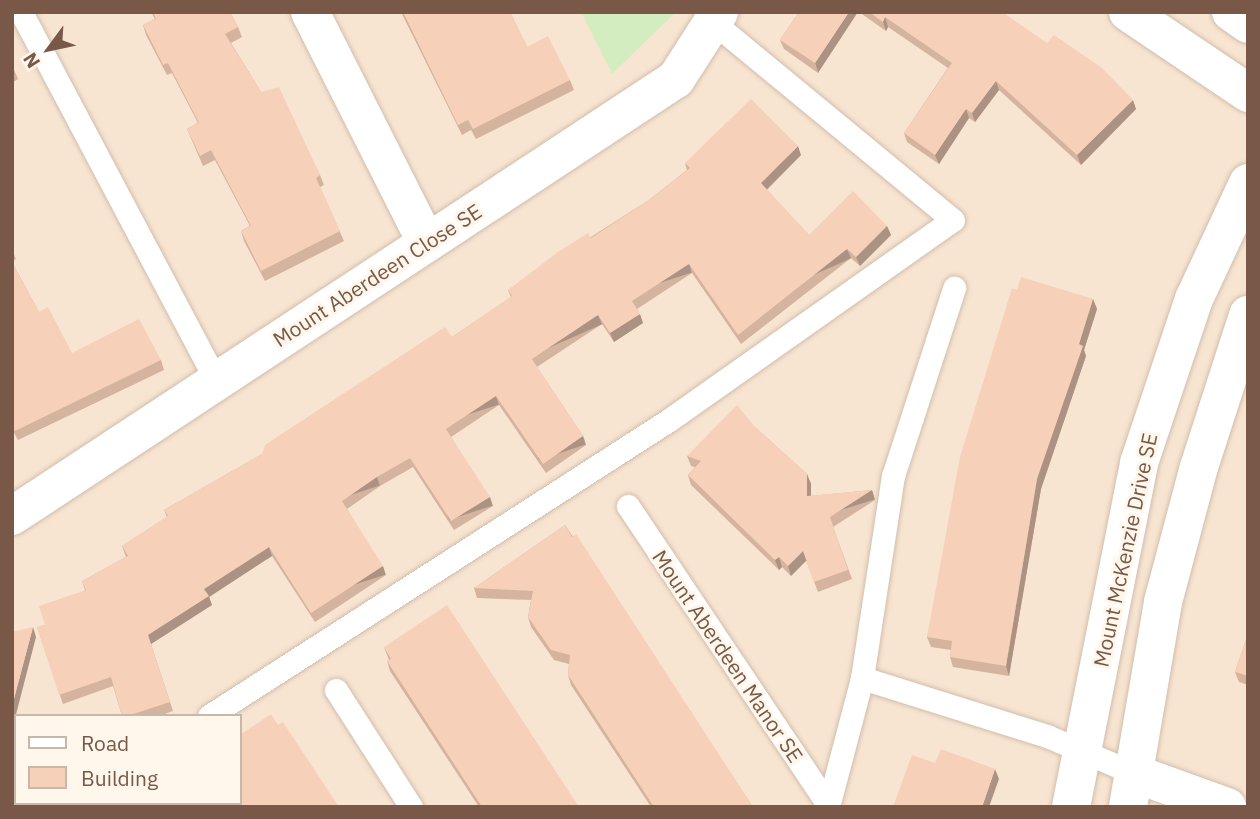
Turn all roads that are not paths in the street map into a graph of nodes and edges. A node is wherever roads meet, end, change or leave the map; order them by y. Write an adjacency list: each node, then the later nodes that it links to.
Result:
1 (22, 12): 12 (lane)
2 (310, 12): 9 (street)
3 (1128, 12): 7 (street)
4 (1231, 12): 6 (street)
5 (716, 17): 9 (street, Mount Aberdeen Close SE); 17 (lane)
6 (1248, 24)
7 (1248, 93)
8 (1248, 183): 18 (street, Mount McKenzie Drive SE)
9 (426, 242): 12 (street, Mount Aberdeen Close SE)
10 (954, 288): 15 (lane, Mount Aberdeen Manor SE)
11 (1248, 315): 19 (street)
12 (216, 380): 14 (street, Mount Aberdeen Close SE)
13 (628, 506): 20 (lane, Mount Aberdeen Manor SE)
14 (12, 516)
15 (862, 678): 18 (lane); 20 (lane, Mount Aberdeen Manor SE)
16 (335, 690): 21 (lane)
17 (212, 714)
18 (1083, 750): 19 (lane); 22 (street, Mount McKenzie Drive SE)
19 (1132, 790): 23 (street)
20 (828, 806)
21 (411, 807)
22 (1071, 807)
23 (1227, 807)

